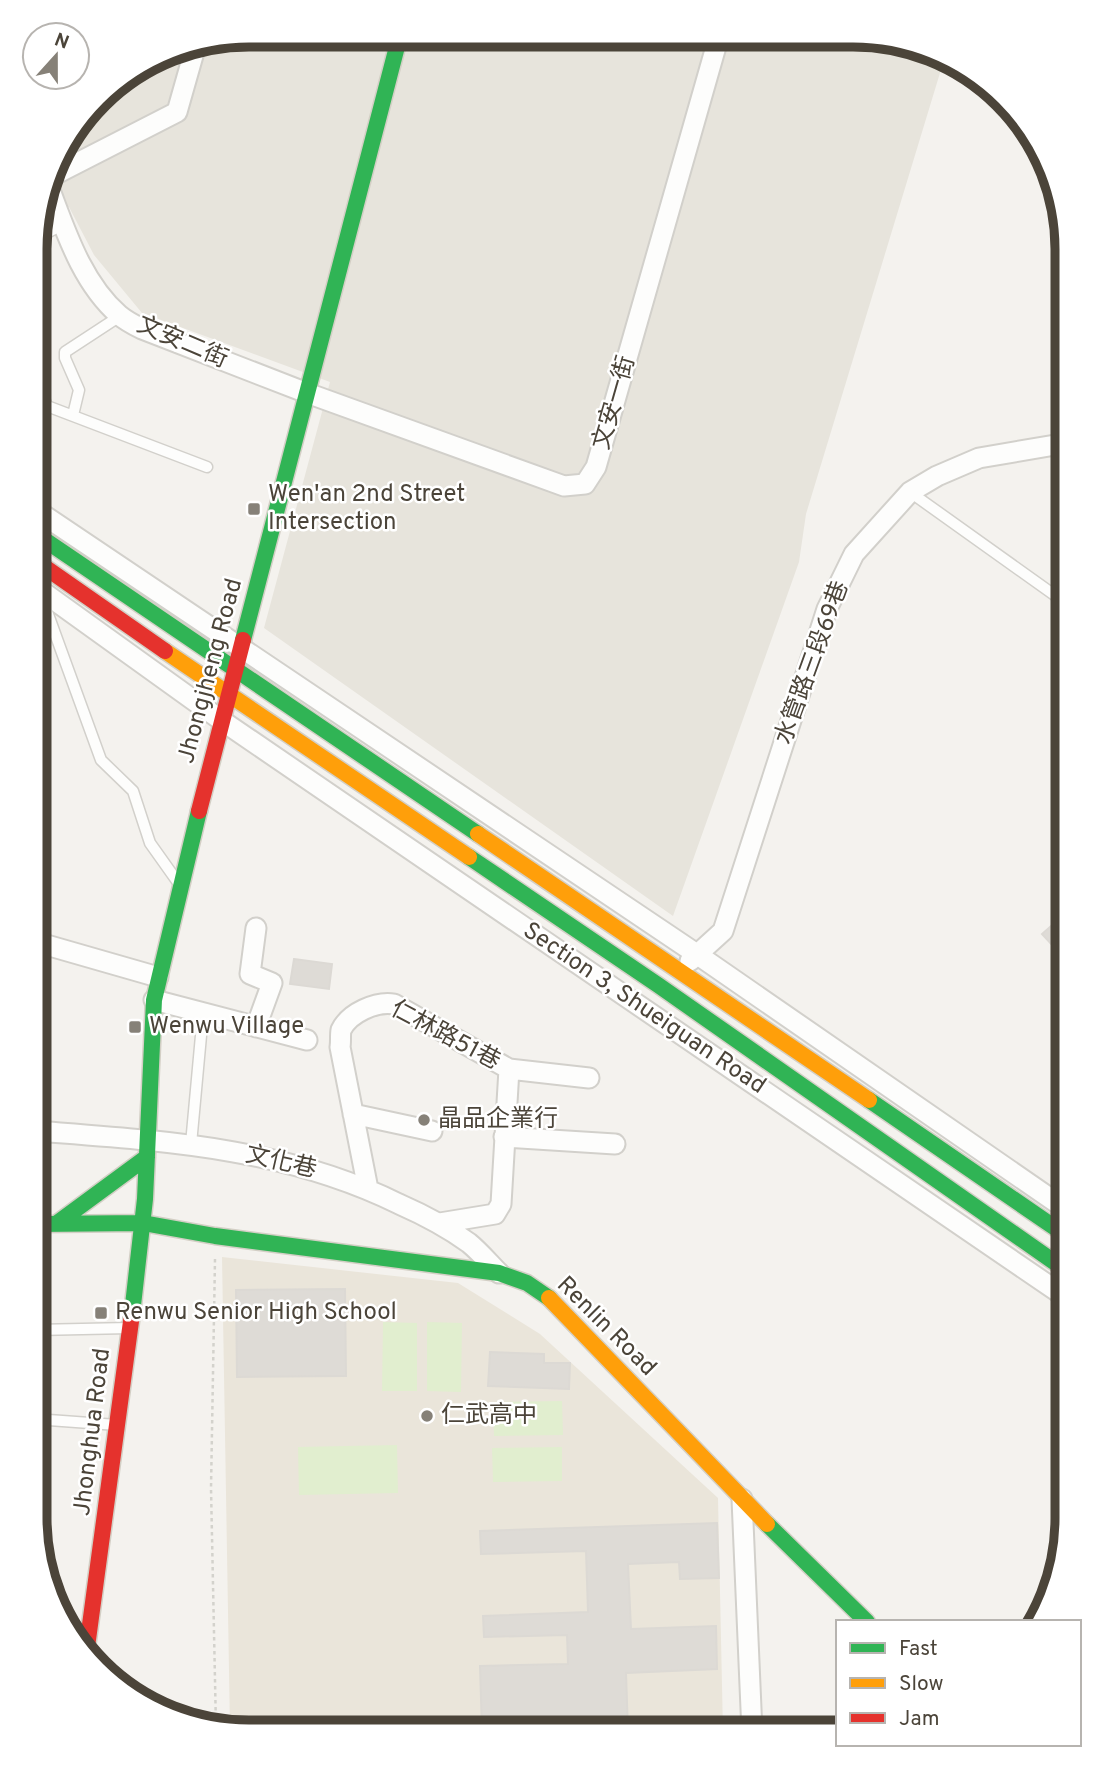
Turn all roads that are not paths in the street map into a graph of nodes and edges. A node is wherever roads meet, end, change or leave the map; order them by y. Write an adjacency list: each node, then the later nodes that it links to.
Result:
1 (716, 47): 9 (street, 文安一街)
2 (397, 48): 9 (street, Jhongjheng Road)
3 (193, 55): 4 (street)
4 (64, 170)
5 (54, 199): 6 (street, 文安二街)
6 (64, 224): 7 (lane); 8 (street, 文安二街)
7 (48, 232)
8 (120, 316): 9 (street, 文安二街); 11 (lane)
9 (307, 393): 21 (street, Jhongjheng Road)
10 (47, 406): 11 (lane)
11 (73, 415): 13 (lane)
12 (1055, 445): 14 (street, 水管路三段69巷)
13 (207, 467)
14 (910, 492): 19 (lane); 28 (street, 水管路三段69巷)
15 (47, 517): 21 (street)
16 (47, 542): 22 (street, Section 3, Shueiguan Road)
17 (47, 569): 23 (street, Section 3, Shueiguan Road)
18 (47, 594): 24 (street, Section 3, Shueiguan Road)
19 (1055, 595)
20 (47, 614): 25 (lane)
21 (242, 649): 22 (street, Jhongjheng Road); 28 (street)
22 (234, 670): 23 (street, Jhongjheng Road); 29 (street, Section 3, Shueiguan Road)
23 (228, 695): 24 (street, Jhongjheng Road); 31 (street, Section 3, Shueiguan Road)
24 (221, 720): 25 (street, Jhongjheng Road); 54 (street, Section 3, Shueiguan Road)
25 (179, 884): 30 (street, Jhongjheng Road)
26 (256, 928): 34 (street)
27 (47, 945): 30 (street)
28 (698, 955): 29 (street, 水管路三段69巷); 46 (street)
29 (679, 970): 31 (street, 水管路三段69巷); 51 (street, Section 3, Shueiguan Road)
30 (158, 977): 32 (street, Jhongjheng Road)
31 (658, 985): 52 (street, Section 3, Shueiguan Road)
32 (154, 999): 33 (street); 44 (street, Jhongjheng Road)
33 (203, 1014): 34 (street); 42 (lane)
34 (256, 1027): 35 (street)
35 (307, 1040)
36 (509, 1069): 37 (street, 仁林路51巷); 38 (street, 仁林路51巷); 41 (street, 仁林路51巷)
37 (589, 1078)
38 (354, 1114): 39 (street); 45 (street, 仁林路51巷)
39 (432, 1131)
40 (47, 1133): 44 (street, 文化巷)
41 (504, 1137): 43 (street); 48 (street, 仁林路51巷)
42 (191, 1144): 44 (street, 文化巷); 45 (street, 文化巷)
43 (615, 1144)
44 (147, 1148): 47 (street, Jhongjheng Road); 50 (street)
45 (368, 1189): 48 (street, 文化巷)
46 (1054, 1201)
47 (143, 1223): 50 (street); 53 (street, Renlin Road); 55 (street, Jhonghua Road)
48 (440, 1223): 53 (street, 文化巷)
49 (47, 1224): 50 (street)
50 (55, 1224)
51 (1054, 1227)
52 (1054, 1262)
53 (499, 1273): 59 (street, Renlin Road)
54 (1054, 1289)
55 (129, 1328): 56 (lane); 58 (street, Jhonghua Road)
56 (47, 1330)
57 (47, 1420): 58 (lane)
58 (117, 1426): 61 (street, Jhonghua Road)
59 (742, 1499): 60 (street, Renlin Road); 62 (street)
60 (865, 1620)
61 (88, 1640)
62 (751, 1720)

